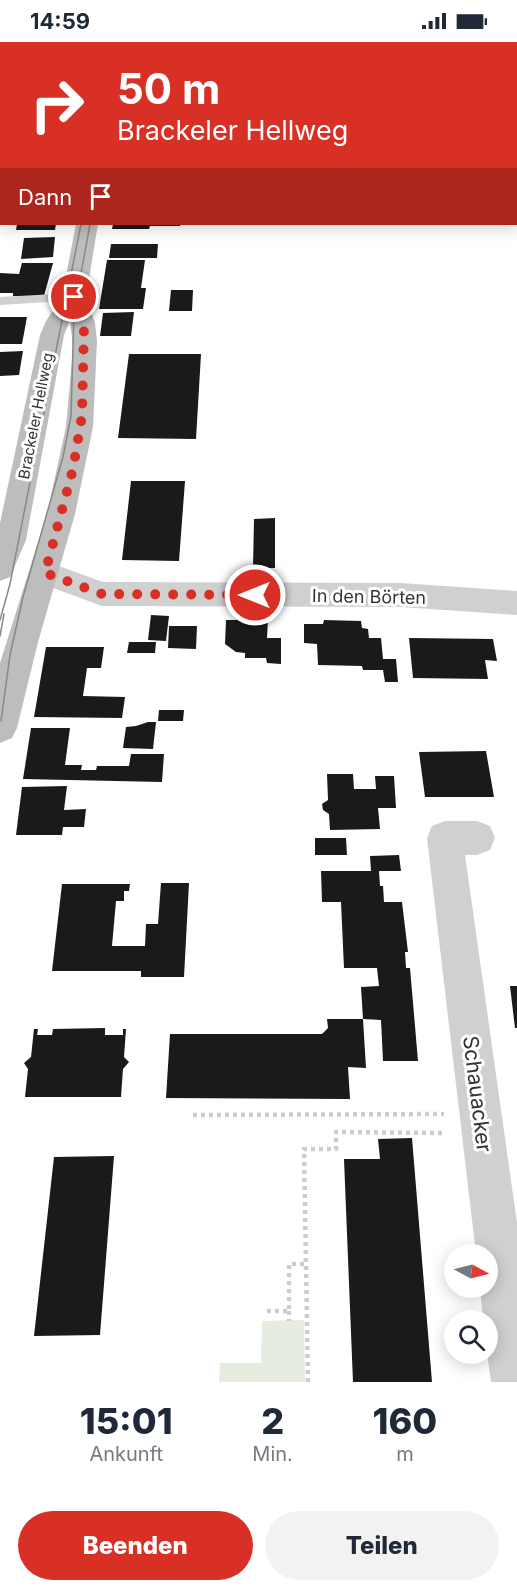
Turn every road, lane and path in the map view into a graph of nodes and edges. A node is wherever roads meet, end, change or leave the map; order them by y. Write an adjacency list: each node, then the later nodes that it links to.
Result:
1 (87, 225): 2 (main road, Brackeler Hellweg)
2 (74, 297): 3 (lane); 4 (main road, Brackeler Hellweg); 6 (main road, Brackeler Hellweg)
3 (0, 301)
4 (11, 540): 5 (main road, Brackeler Hellweg); 6 (main road)
5 (0, 568)
6 (45, 573): 7 (street, In den Börten); 8 (main road, Brackeler Hellweg)
7 (517, 603)
8 (1, 725)
9 (477, 838): 11 (street, Schauacker)
10 (193, 1115): 11 (path)
11 (481, 1124): 12 (path); 16 (street, Schauacker)
12 (306, 1264): 14 (path); 17 (path)
13 (267, 1311): 14 (path)
14 (289, 1311): 15 (path)
15 (289, 1321)
16 (515, 1380)
17 (308, 1382)

